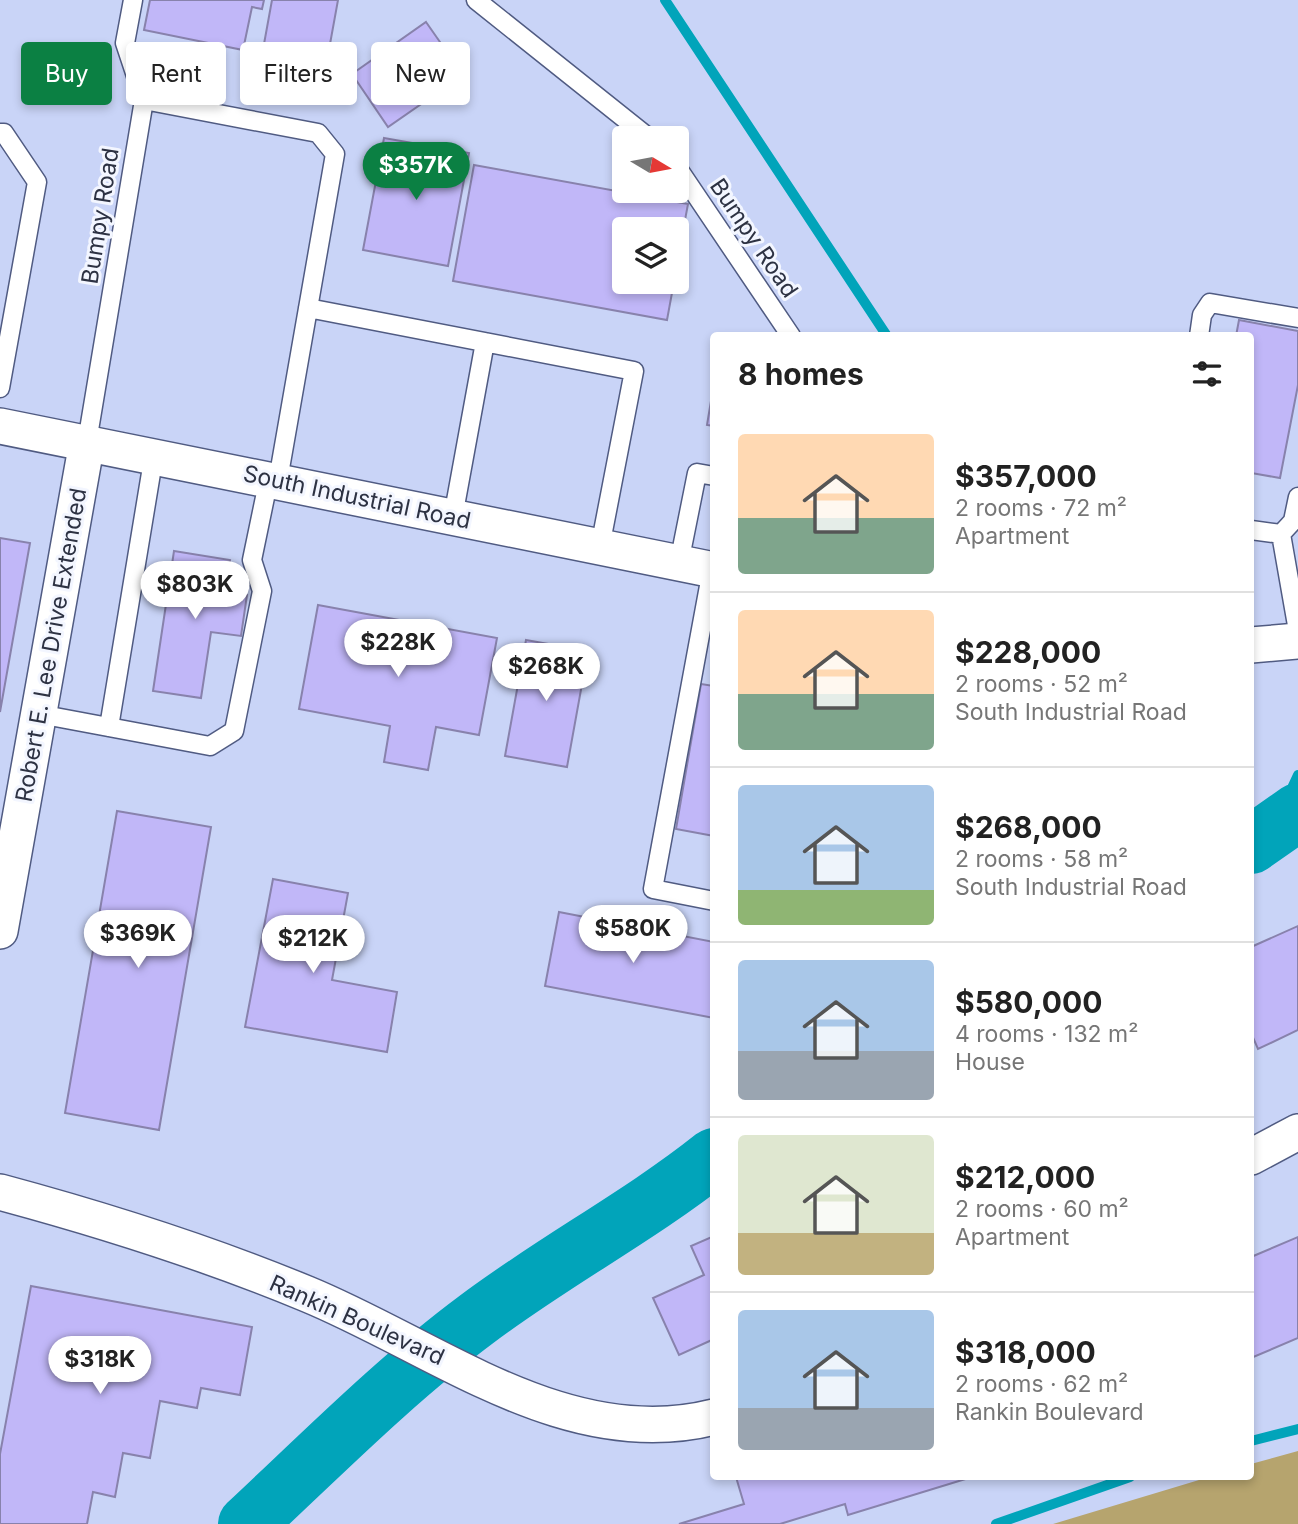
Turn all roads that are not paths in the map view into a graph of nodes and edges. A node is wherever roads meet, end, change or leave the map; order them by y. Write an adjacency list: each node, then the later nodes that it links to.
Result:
1 (133, 0): 3 (lane, Bumpy Road)
2 (476, 0): 6 (lane)
3 (126, 46)
4 (143, 105): 16 (lane, Bumpy Road)
5 (170, 105): 9 (lane)
6 (634, 126)
7 (0, 133): 14 (lane)
8 (690, 186): 11 (lane, Bumpy Road)
9 (308, 308): 13 (lane); 19 (lane)
10 (1298, 317): 12 (lane)
11 (787, 332)
12 (1200, 332)
13 (485, 342): 21 (lane); 24 (lane)
14 (0, 388)
15 (0, 426): 16 (street, South Industrial Road)
16 (87, 442): 17 (street, South Industrial Road); 29 (street, Robert E. Lee Drive Extended)
17 (154, 455): 19 (street, South Industrial Road); 30 (lane)
18 (710, 475): 25 (lane)
19 (274, 480): 21 (street, South Industrial Road); 30 (lane)
20 (1298, 497): 23 (lane)
21 (453, 517): 24 (street, South Industrial Road)
22 (1254, 530): 23 (lane)
23 (1280, 534): 26 (lane)
24 (600, 547): 25 (street, South Industrial Road)
25 (702, 568): 31 (lane)
26 (1298, 631)
27 (1298, 641): 28 (street)
28 (1254, 645)
29 (39, 714): 30 (lane); 32 (street, Robert E. Lee Drive Extended)
30 (110, 727)
31 (710, 900)
32 (0, 931)
33 (1298, 1132): 34 (street)
34 (1254, 1155)
35 (0, 1192): 36 (street, Rankin Boulevard)
36 (710, 1418)

